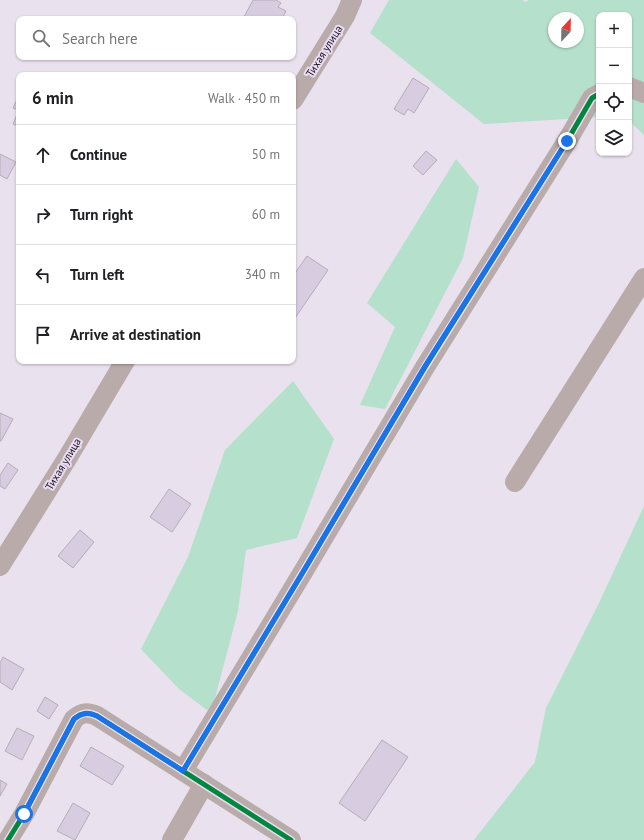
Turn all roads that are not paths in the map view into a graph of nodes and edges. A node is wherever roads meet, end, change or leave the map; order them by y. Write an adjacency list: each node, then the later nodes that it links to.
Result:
1 (352, 0): 4 (street, Тихая улица)
2 (632, 88): 3 (street)
3 (644, 92)
4 (296, 95)
5 (596, 96): 10 (street)
6 (644, 278): 8 (street)
7 (123, 364): 9 (street, Тихая улица)
8 (515, 482)
9 (0, 566)
10 (183, 771): 11 (street); 12 (street)
11 (204, 784): 13 (street); 14 (street)
12 (8, 840)
13 (172, 840)
14 (291, 840)

